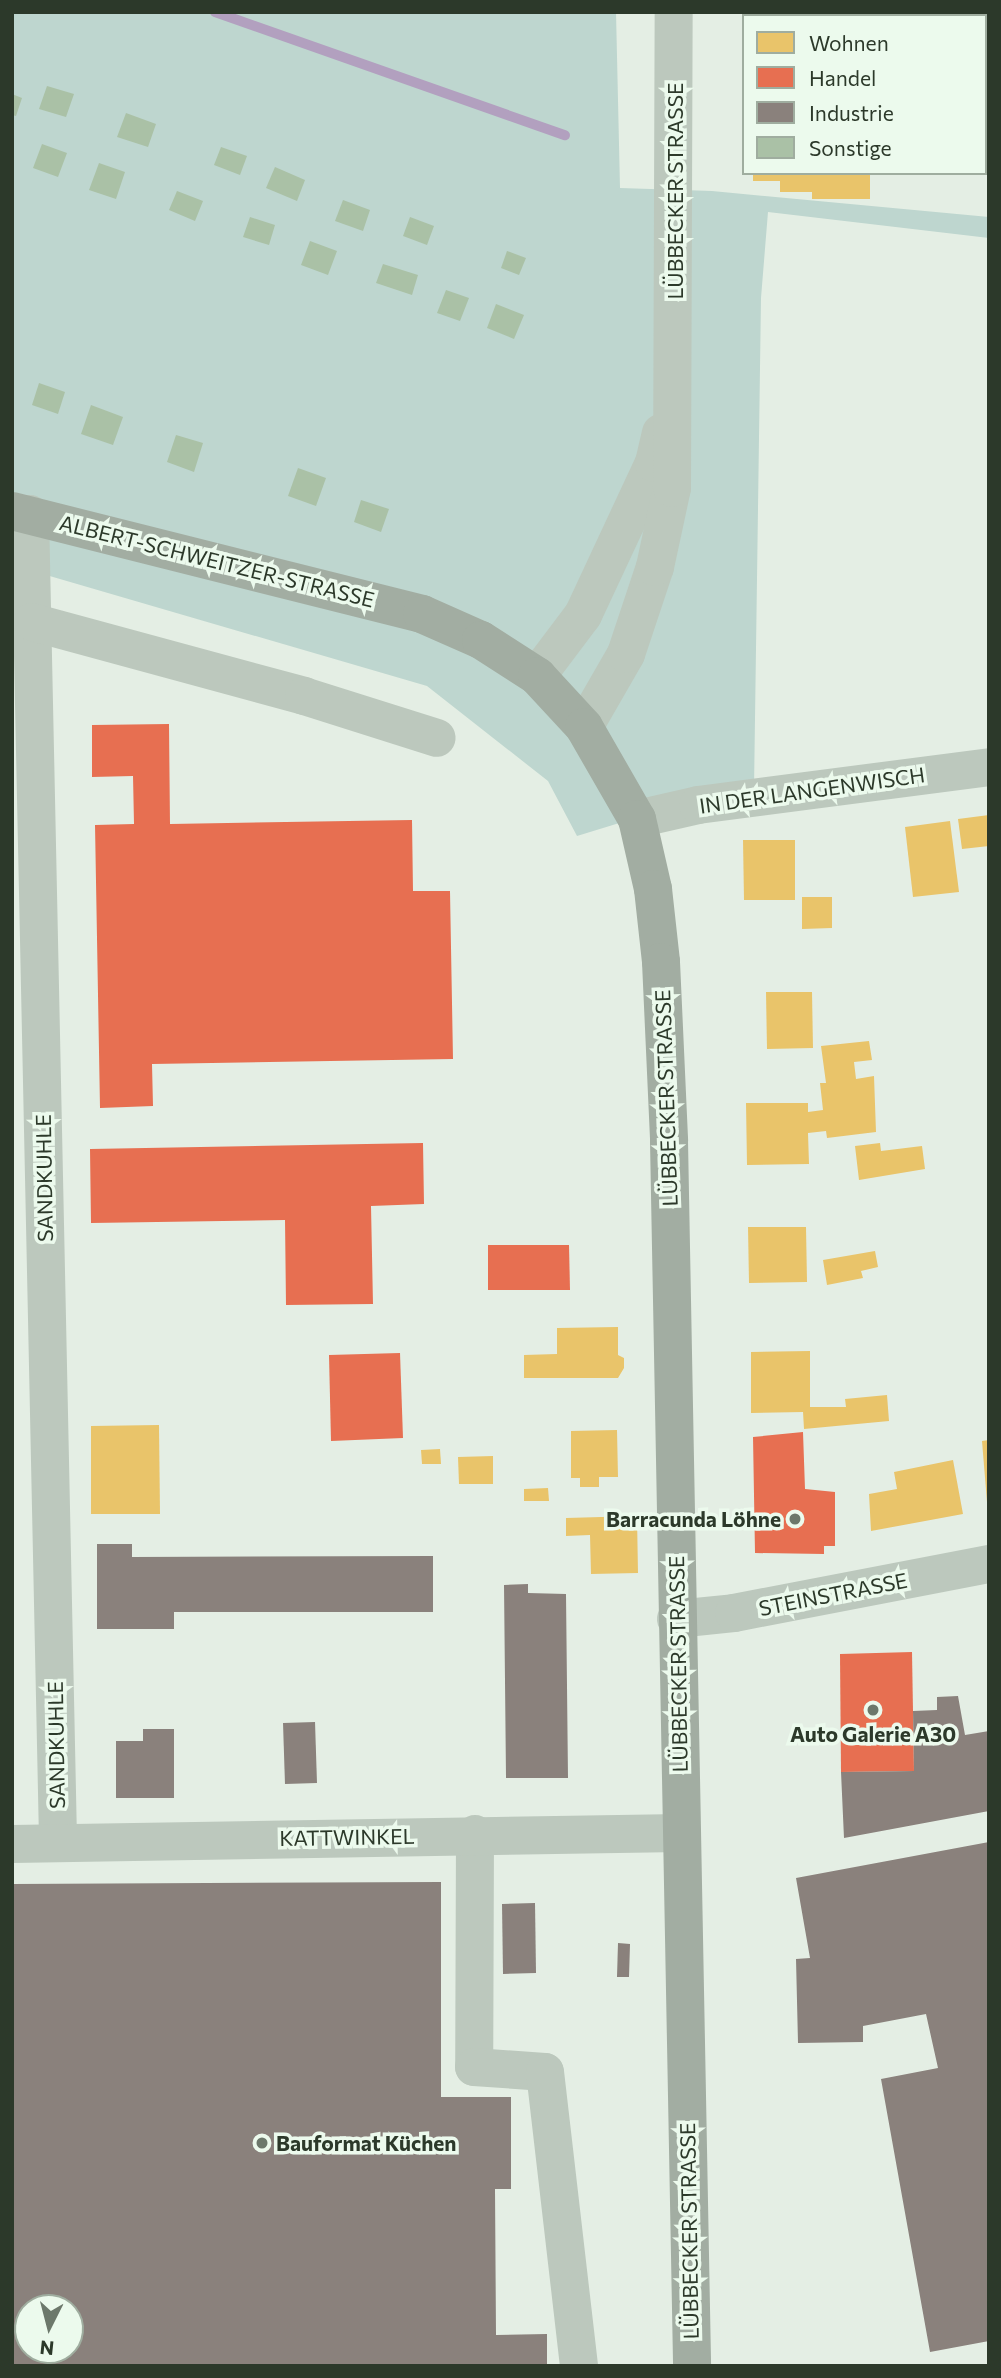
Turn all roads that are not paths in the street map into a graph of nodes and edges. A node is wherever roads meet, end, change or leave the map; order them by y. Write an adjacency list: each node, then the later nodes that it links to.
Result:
1 (674, 12): 2 (street, LÜBBECKER STRASSE)
2 (675, 370): 6 (street, LÜBBECKER STRASSE); 7 (street, LÜBBECKER STRASSE)
3 (21, 512): 4 (main road, ALBERT-SCHWEITZER-STRASSE); 5 (street, SANDKUHLE)
4 (422, 614): 6 (main road, LÜBBECKER STRASSE)
5 (32, 622): 8 (street); 16 (street, SANDKUHLE)
6 (537, 676): 7 (main road, LÜBBECKER STRASSE)
7 (584, 727): 10 (main road, LÜBBECKER STRASSE)
8 (438, 738)
9 (989, 767): 10 (street, IN DER LANGENWISCH)
10 (637, 819): 12 (main road, LÜBBECKER STRASSE)
11 (989, 1564): 12 (street, STEINSTRASSE)
12 (676, 1619): 13 (main road, LÜBBECKER STRASSE)
13 (681, 1833): 14 (street, KATTWINKEL); 18 (main road, LÜBBECKER STRASSE)
14 (475, 1834): 16 (street, KATTWINKEL); 17 (street)
15 (12, 1843): 16 (street, KATTWINKEL)
16 (58, 1843)
17 (579, 2366)
18 (692, 2366)

